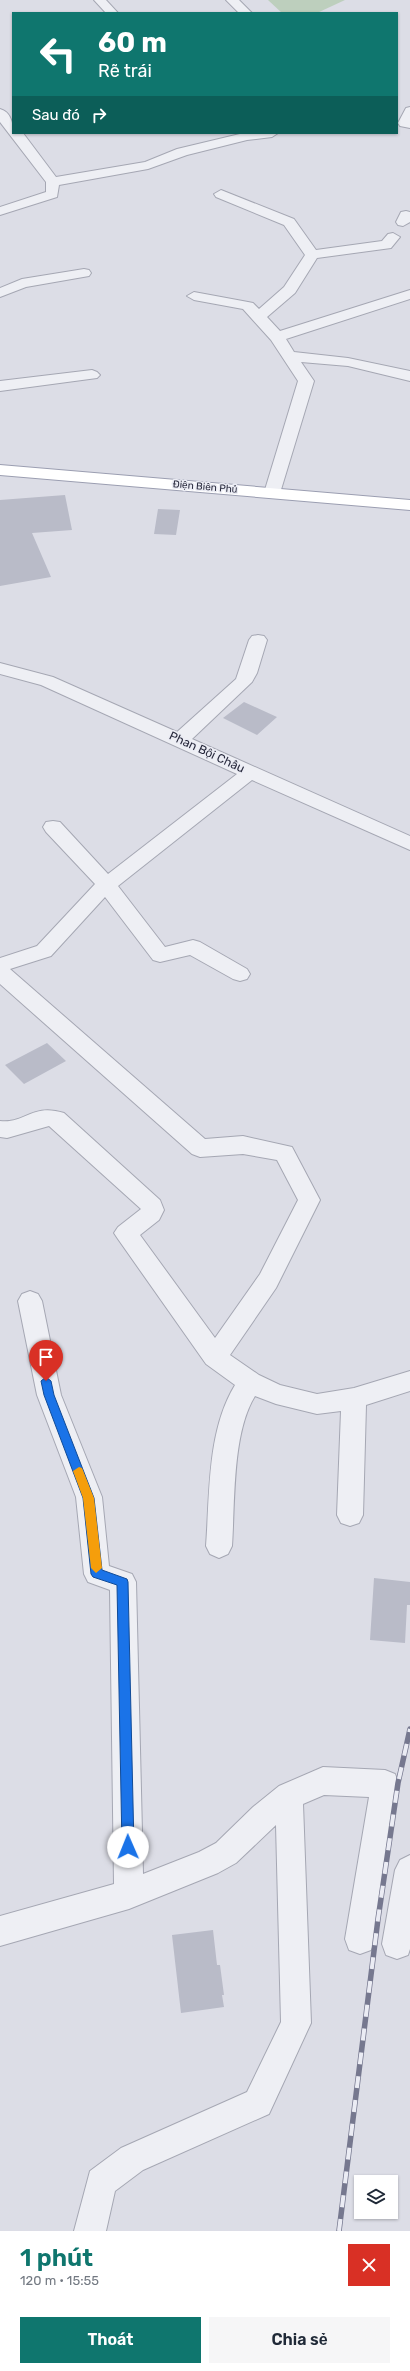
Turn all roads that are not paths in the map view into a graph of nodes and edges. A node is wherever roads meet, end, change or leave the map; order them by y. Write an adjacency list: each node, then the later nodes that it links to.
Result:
1 (100, 0): 3 (street)
2 (232, 0): 4 (street)
3 (111, 12)
4 (245, 12)
5 (410, 111): 7 (street)
6 (0, 113): 8 (street)
7 (404, 124)
8 (12, 127)
9 (17, 134): 11 (street)
10 (264, 134): 11 (street)
11 (53, 182): 13 (street)
12 (221, 194): 15 (street)
13 (0, 211)
14 (393, 237): 15 (street)
15 (312, 255): 20 (street)
16 (84, 273): 17 (street)
17 (0, 293)
18 (410, 294): 21 (street)
19 (194, 296): 20 (street)
20 (258, 317): 21 (street)
21 (277, 337): 22 (street)
22 (290, 356): 24 (street); 27 (street)
23 (92, 375): 25 (street)
24 (410, 376)
25 (0, 386)
26 (0, 470): 27 (main road, Điện Biên Phủ)
27 (272, 493): 28 (main road, Điện Biên Phủ)
28 (410, 505)
29 (258, 640): 31 (street)
30 (0, 668): 31 (street, Phan Bội Châu)
31 (180, 740): 32 (street, Phan Bội Châu)
32 (250, 772): 34 (street, Phan Bội Châu); 35 (street)
33 (53, 827): 35 (street)
34 (410, 844)
35 (106, 884): 36 (street); 38 (street)
36 (0, 965)
37 (0, 972): 41 (street)
38 (240, 974)
39 (0, 1129): 41 (street)
40 (30, 1301): 49 (street)
41 (215, 1358): 43 (street)
42 (410, 1381): 44 (street)
43 (250, 1382): 44 (street); 46 (street)
44 (354, 1398): 45 (street)
45 (350, 1515)
46 (219, 1546)
47 (289, 1796): 49 (street); 51 (street); 53 (street)
48 (410, 1870): 52 (street)
49 (129, 1894): 50 (street)
50 (0, 1931)
51 (360, 1939)
52 (397, 1944)
53 (90, 2231)

